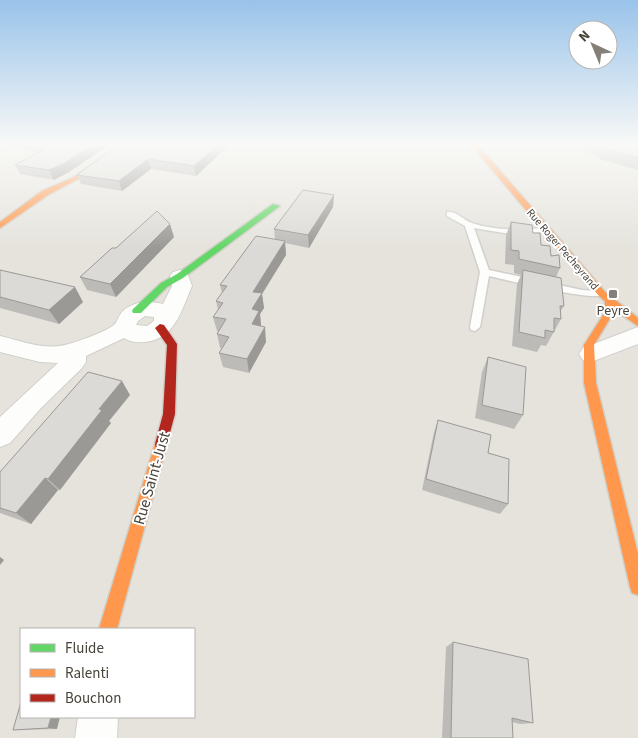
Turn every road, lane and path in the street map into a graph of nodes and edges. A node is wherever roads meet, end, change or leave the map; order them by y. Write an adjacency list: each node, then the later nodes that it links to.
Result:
1 (73, 179): 6 (street)
2 (75, 179): 9 (street)
3 (503, 179): 8 (street, Rue Roger Pecheyrand)
4 (276, 206): 11 (street)
5 (450, 214): 7 (lane)
6 (0, 226)
7 (469, 226): 8 (lane); 10 (lane)
8 (545, 230): 12 (street, Rue Roger Pecheyrand)
9 (0, 235)
10 (485, 272): 12 (lane); 16 (lane)
11 (180, 276): 13 (street); 15 (street)
12 (606, 298): 14 (street, Rue Roger Pecheyrand); 21 (street)
13 (131, 320): 15 (street); 19 (street)
14 (638, 323)
15 (163, 324): 25 (street, Rue Saint-Just)
16 (475, 327)
17 (638, 335): 21 (street)
18 (0, 344): 20 (street)
19 (74, 352): 20 (street); 22 (street)
20 (35, 353): 22 (street)
21 (591, 354): 24 (street)
22 (32, 401): 23 (street)
23 (0, 435)
24 (638, 587)
25 (108, 628)
26 (98, 718): 27 (street)
27 (96, 738)

